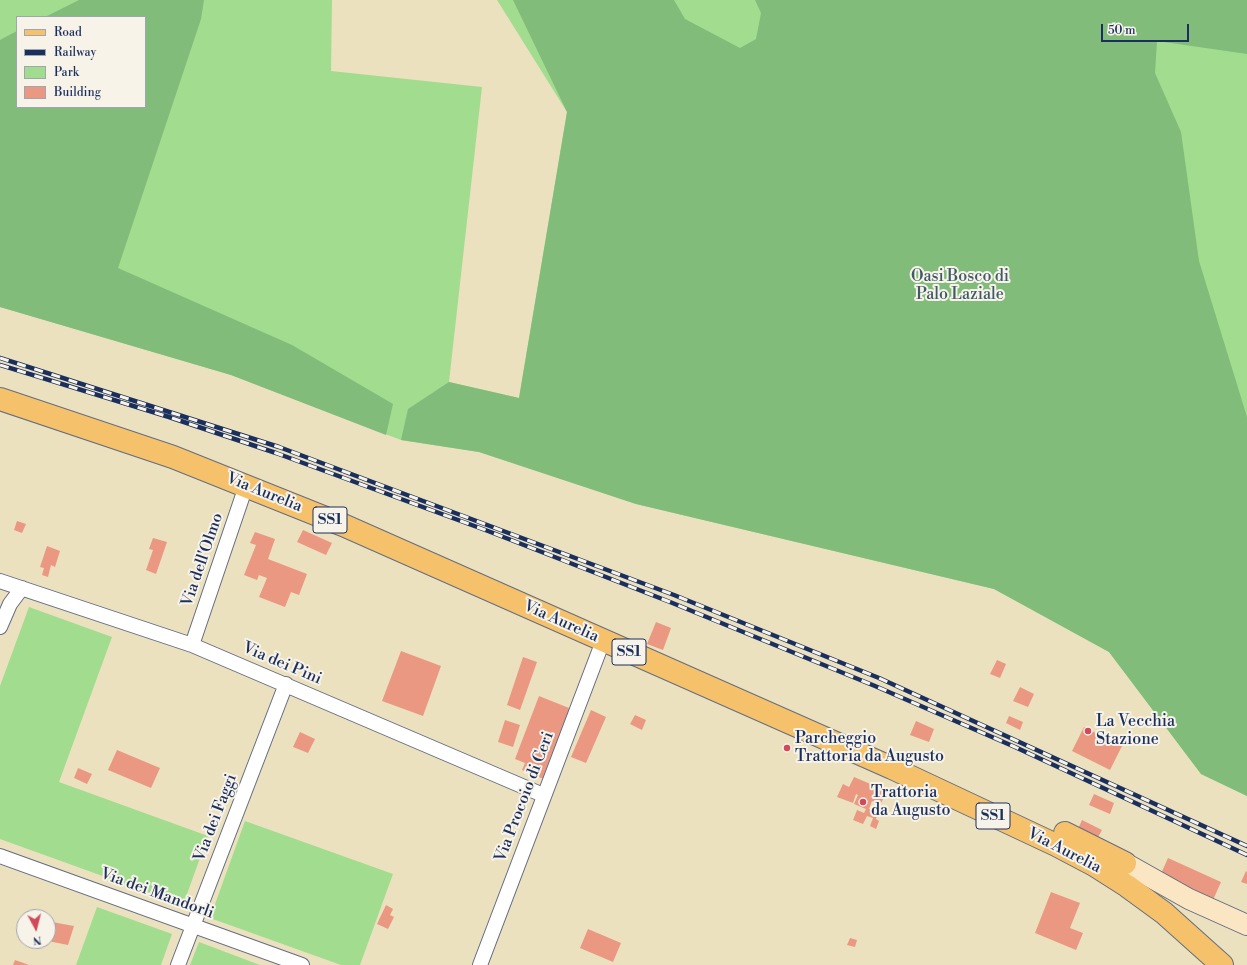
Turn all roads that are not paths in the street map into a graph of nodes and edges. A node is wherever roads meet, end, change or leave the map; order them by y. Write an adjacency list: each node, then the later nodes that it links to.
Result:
1 (0, 400): 2 (main road, Via Aurelia / SS1)
2 (246, 486): 6 (main road, Via Aurelia / SS1); 7 (street, Via dell'Olmo)
3 (0, 581): 4 (street, Via dei Pini)
4 (22, 588): 5 (street); 7 (street, Via dei Pini)
5 (0, 627)
6 (603, 641): 9 (main road, Via Aurelia / SS1); 10 (street, Via Procoio di Ceri)
7 (192, 645): 8 (street, Via dei Pini)
8 (286, 684): 10 (street, Via dei Pini); 14 (street, Via dei Faggi)
9 (892, 768): 12 (main road); 13 (main road, Via Aurelia / SS1)
10 (543, 795): 18 (street, Via Procoio di Ceri)
11 (0, 856): 14 (street, Via dei Mandorli)
12 (1125, 863): 15 (street)
13 (1146, 900): 19 (main road); 20 (main road, Via Aurelia / SS1)
14 (192, 925): 16 (street, Via dei Faggi); 17 (street, Via dei Mandorli)
15 (1247, 926)
16 (178, 965)
17 (302, 965)
18 (480, 965)
19 (1207, 965)
20 (1222, 965)

